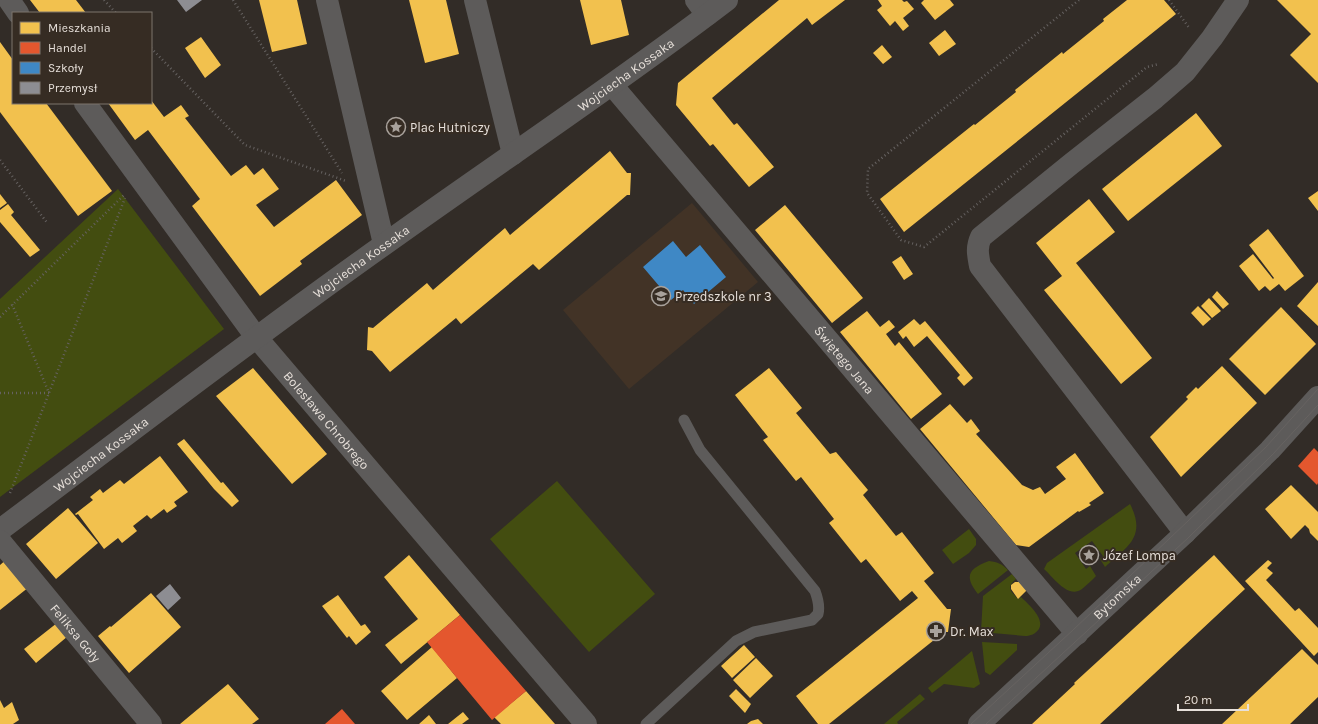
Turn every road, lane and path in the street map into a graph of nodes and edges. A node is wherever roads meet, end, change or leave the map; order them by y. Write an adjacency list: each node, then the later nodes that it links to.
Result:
1 (9, 0): 11 (street)
2 (104, 0): 12 (path)
3 (233, 0): 14 (path)
4 (327, 0): 21 (street)
5 (475, 0): 18 (street)
6 (728, 0): 10 (street, Wojciecha Kossaka)
7 (1079, 0): 15 (path)
8 (1169, 0): 13 (path)
9 (1238, 0): 31 (street)
10 (702, 8): 16 (street, Wojciecha Kossaka)
11 (17, 12)
12 (115, 12)
13 (1194, 34)
14 (152, 49)
15 (1165, 65)
16 (612, 85): 18 (street, Wojciecha Kossaka); 33 (street, Świętego Jana)
17 (85, 104): 24 (street, Bolesława Chrobrego)
18 (513, 154): 21 (street, Wojciecha Kossaka)
19 (0, 160): 20 (path)
20 (48, 224)
21 (384, 244): 24 (street, Wojciecha Kossaka)
22 (12, 304): 23 (path); 26 (path); 26 (path)
23 (0, 317)
24 (256, 337): 30 (street, Wojciecha Kossaka); 35 (street, Bolesława Chrobrego)
25 (0, 393): 26 (path)
26 (49, 393): 29 (path)
27 (1318, 397): 31 (street, Bytomska)
28 (684, 420): 36 (lane)
29 (9, 497)
30 (0, 530)
31 (1184, 533): 33 (street, Bytomska)
32 (0, 541): 34 (street, Feliksa Goły)
33 (1076, 634): 37 (street, Bytomska)
34 (151, 724)
35 (586, 724)
36 (646, 724)
37 (979, 724)

